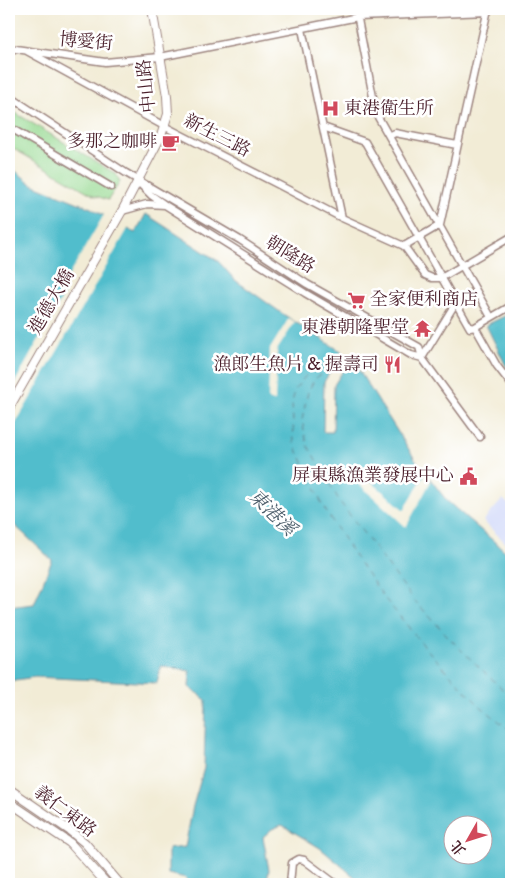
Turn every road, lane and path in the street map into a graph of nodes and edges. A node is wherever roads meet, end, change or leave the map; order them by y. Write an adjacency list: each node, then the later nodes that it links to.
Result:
1 (152, 9): 8 (street, 中山路)
2 (356, 9): 4 (street)
3 (488, 11): 4 (street, 博愛街); 14 (street)
4 (358, 17): 5 (street, 博愛街); 13 (street)
5 (302, 29): 8 (street, 博愛街); 12 (street)
6 (9, 48): 7 (street, 博愛街)
7 (26, 51): 8 (street, 博愛街); 10 (street, 新生三路)
8 (160, 57): 10 (street, 中山路)
9 (9, 96): 15 (street, 朝隆路)
10 (164, 126): 15 (street, 中山路); 19 (street, 新生三路)
11 (9, 127): 16 (street)
12 (323, 127): 19 (street); 21 (street)
13 (389, 136): 14 (street); 20 (street)
14 (457, 145): 20 (street)
15 (137, 180): 17 (street, 朝隆路); 18 (street, 中山路); 30 (street, 朝隆路)
16 (111, 187)
17 (165, 205): 18 (street); 30 (street, 朝隆路)
18 (122, 211): 32 (street, 進德大橋)
19 (342, 218): 23 (street, 新生三路)
20 (440, 225): 21 (street); 24 (street)
21 (420, 237): 23 (street); 25 (street)
22 (511, 237): 24 (street)
23 (404, 246): 25 (street, 新生三路)
24 (462, 266): 25 (street); 28 (street)
25 (441, 278): 26 (street)
26 (455, 304): 29 (street); 30 (street)
27 (511, 306): 28 (street)
28 (491, 318): 29 (street)
29 (475, 327): 31 (street)
30 (422, 358): 33 (street, 朝隆路)
31 (511, 384)
32 (9, 408)
33 (480, 437)
34 (9, 789): 36 (street, 義仁東路)
35 (9, 802): 37 (street, 義仁東路)
36 (105, 866): 37 (street); 39 (street, 義仁東路)
37 (97, 873): 38 (street, 義仁東路)
38 (107, 884)
39 (120, 884)
40 (290, 884): 41 (street)
41 (336, 884)

